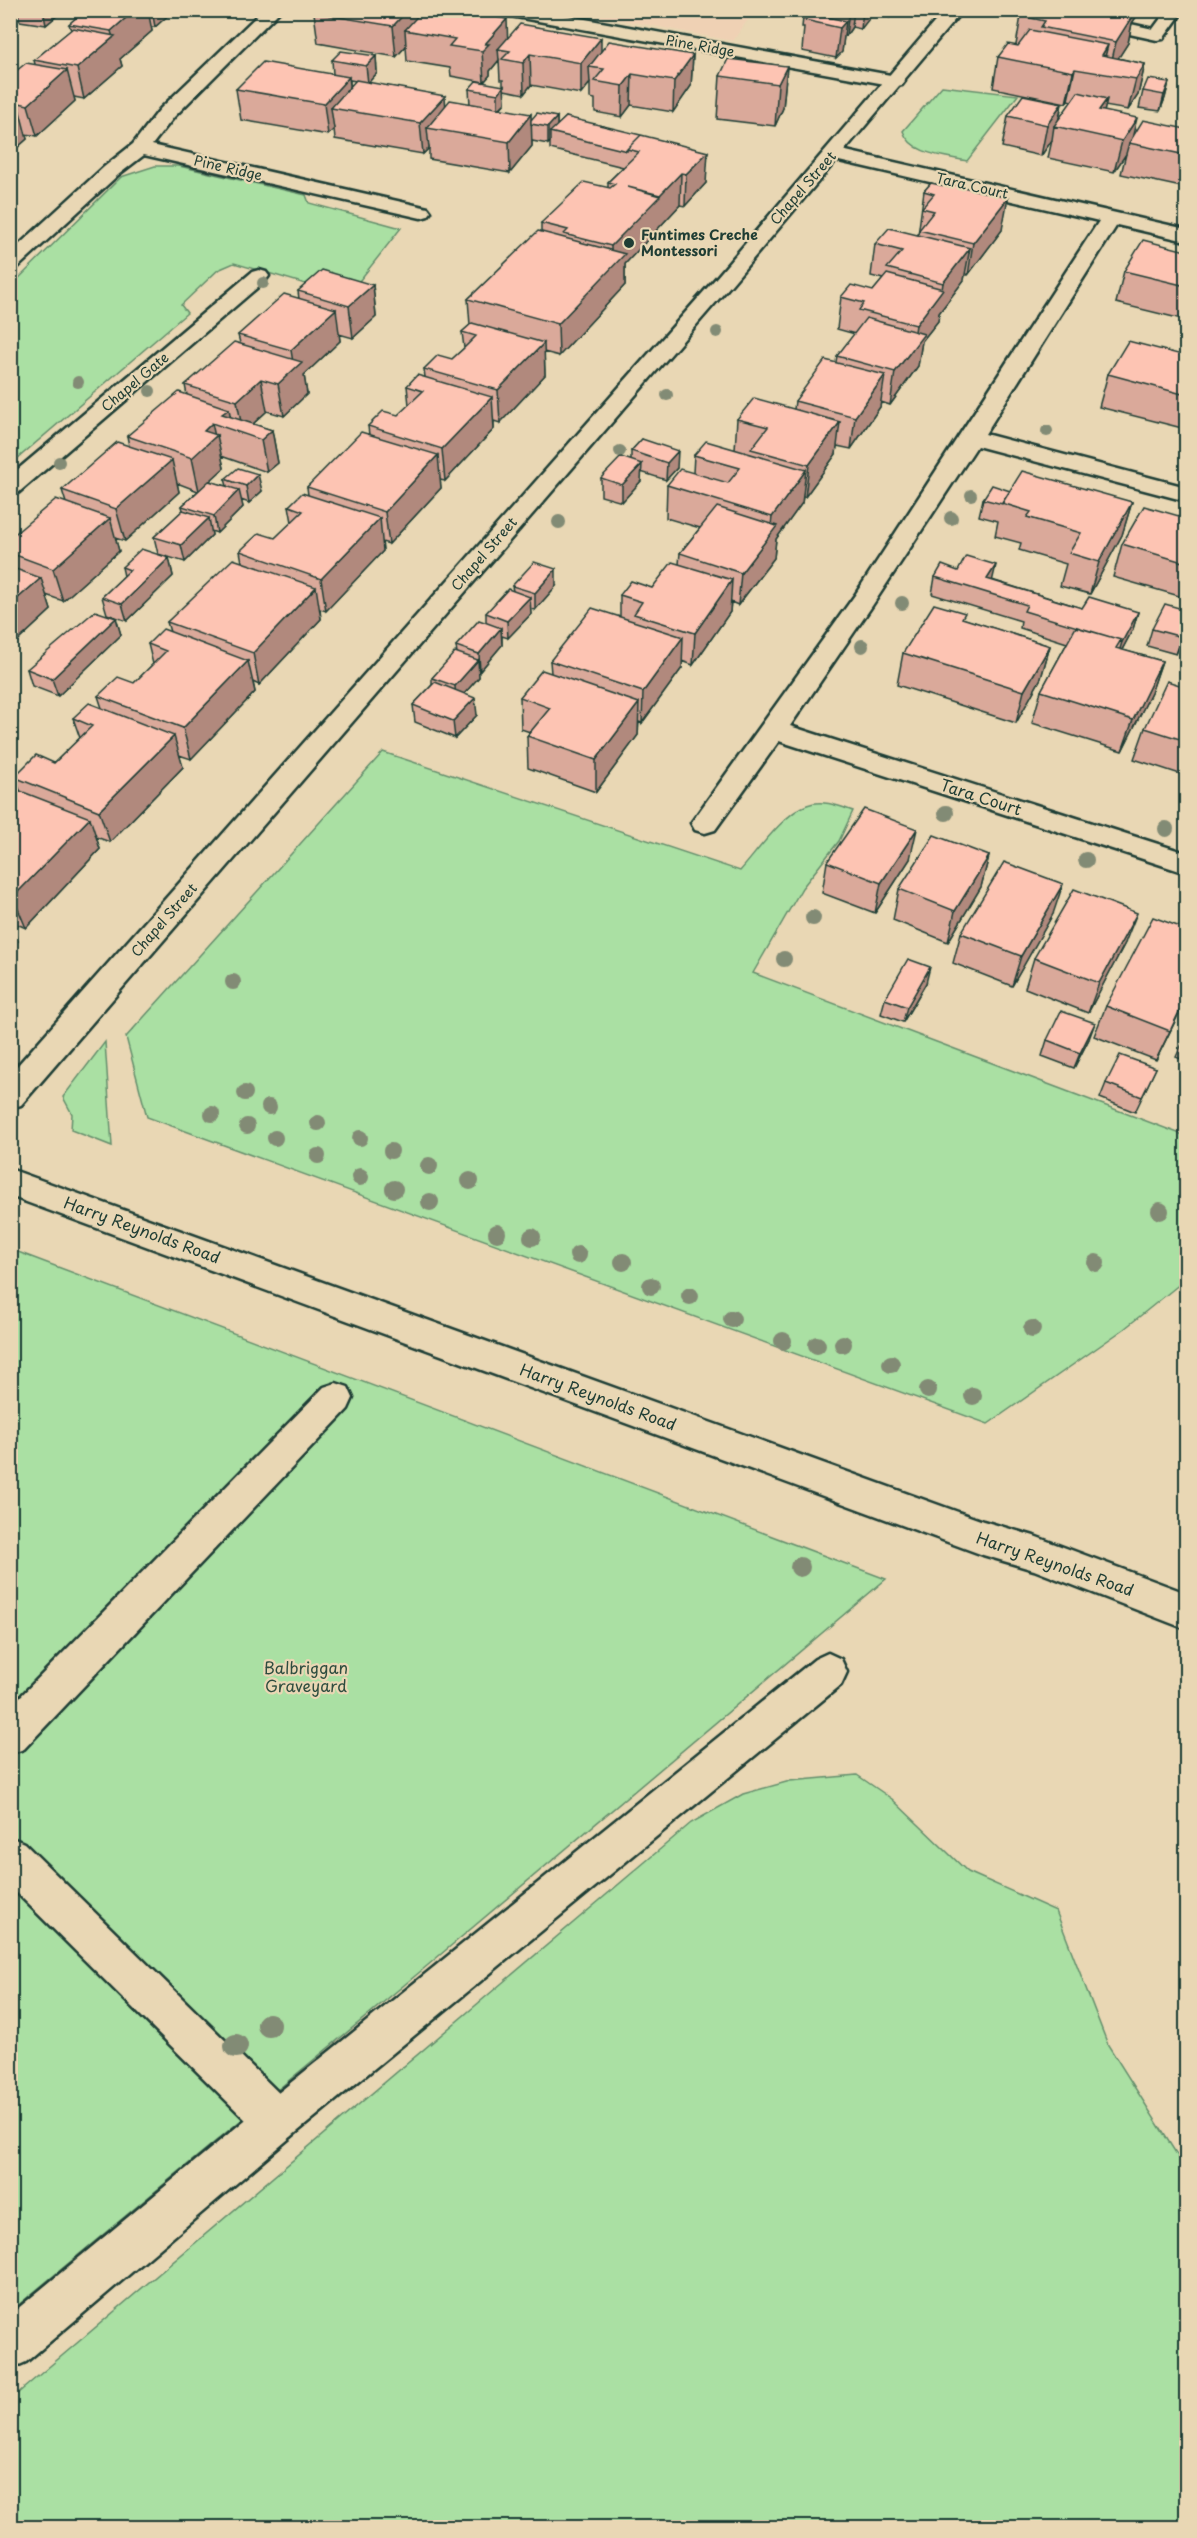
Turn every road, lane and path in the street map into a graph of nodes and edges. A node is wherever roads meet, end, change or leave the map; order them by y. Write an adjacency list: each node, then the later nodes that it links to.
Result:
1 (273, 10): 7 (street)
2 (505, 10): 6 (street, Pine Ridge)
3 (955, 10): 6 (street, Chapel Street)
4 (1042, 10): 5 (street)
5 (1176, 10)
6 (896, 81): 8 (street, Chapel Street)
7 (140, 148): 9 (street, Pine Ridge); 12 (street)
8 (833, 154): 10 (street, Tara Court); 20 (street, Chapel Street)
9 (421, 212)
10 (1111, 218): 11 (street, Tara Court); 14 (street)
11 (1186, 235)
12 (10, 264)
13 (259, 276): 15 (street, Chapel Gate)
14 (971, 437): 16 (street); 17 (street)
15 (10, 488)
16 (1186, 494)
17 (775, 730): 18 (street); 19 (street, Tara Court)
18 (705, 823)
19 (1186, 863)
20 (10, 1096)
21 (10, 1182): 23 (street, Harry Reynolds Road)
22 (336, 1398): 25 (street)
23 (1186, 1611)
24 (828, 1672): 27 (street)
25 (10, 1735)
26 (10, 1857): 27 (street)
27 (277, 2121): 28 (street)
28 (10, 2346)

